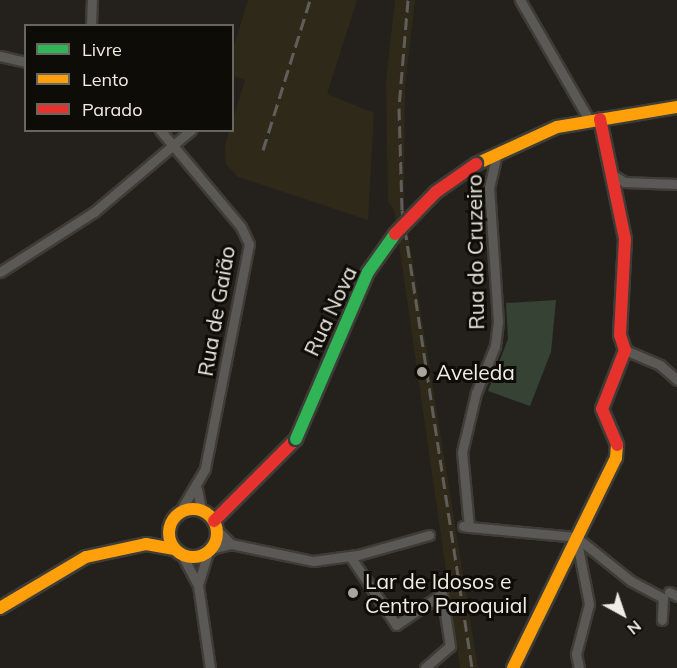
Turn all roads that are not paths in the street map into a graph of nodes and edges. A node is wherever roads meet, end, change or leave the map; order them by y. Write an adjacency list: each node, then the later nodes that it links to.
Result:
1 (92, 0): 3 (street)
2 (520, 0): 7 (street)
3 (91, 24)
4 (0, 56): 5 (street)
5 (24, 62)
6 (677, 107): 7 (street, Rua do Cruzeiro)
7 (595, 120): 11 (street, Rua do Cruzeiro); 12 (street)
8 (161, 132): 10 (street, Rua de Gaião)
9 (189, 132): 10 (street)
10 (173, 148): 14 (street); 17 (street, Rua de Gaião)
11 (496, 153): 19 (street, Rua Nova, bridge); 22 (street, Rua do Cruzeiro)
12 (613, 175): 13 (street); 15 (street)
13 (677, 184)
14 (0, 272)
15 (625, 350): 16 (street); 22 (street)
16 (677, 380)
17 (196, 489): 18 (street, Rua de Gaião); 19 (street)
18 (179, 513): 19 (street, Rua Nova); 20 (street)
19 (210, 519): 24 (street); 25 (street)
20 (170, 525): 23 (street); 26 (street)
21 (429, 535): 27 (street)
22 (576, 537): 30 (street); 33 (street); 34 (street)
23 (146, 544): 26 (street); 29 (street)
24 (231, 544): 25 (street); 27 (street)
25 (209, 551): 26 (street); 28 (street)
26 (179, 552): 28 (street)
27 (350, 556): 32 (street)
28 (198, 585): 31 (street)
29 (0, 608)
30 (662, 620)
31 (210, 668)
32 (424, 668)
33 (513, 668)
34 (579, 668)

